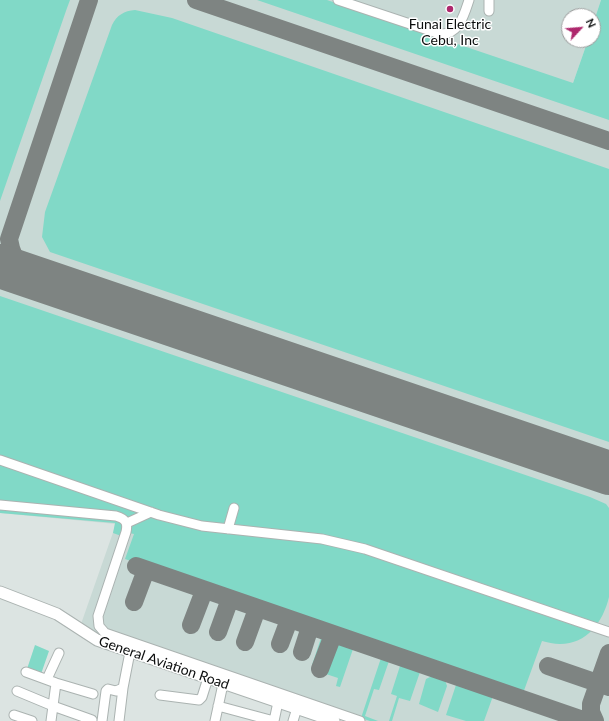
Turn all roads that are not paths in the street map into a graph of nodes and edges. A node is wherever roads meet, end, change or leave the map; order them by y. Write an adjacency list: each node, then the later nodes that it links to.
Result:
1 (338, 0): 2 (street)
2 (469, 0)
3 (489, 0): 4 (street)
4 (489, 11)
5 (0, 460): 8 (street)
6 (0, 505): 9 (street)
7 (234, 508): 10 (street)
8 (151, 512): 9 (street); 10 (street)
9 (127, 523): 39 (street)
10 (228, 529): 12 (street)
11 (0, 592): 13 (main road, General Aviation Road)
12 (609, 632)
13 (130, 652): 16 (main road, General Aviation Road); 20 (street)
14 (59, 653): 17 (street)
15 (26, 672): 17 (street)
16 (208, 678): 19 (main road, General Aviation Road); 23 (street)
17 (47, 679): 18 (street)
18 (56, 683): 22 (street); 25 (street)
19 (223, 684): 24 (main road, General Aviation Road); 26 (street)
20 (123, 688): 33 (street); 34 (street)
21 (17, 691): 25 (street)
22 (93, 694)
23 (160, 695)
24 (278, 702): 27 (main road, General Aviation Road); 36 (street)
25 (53, 706): 29 (street); 32 (street)
26 (218, 706): 35 (street); 36 (street)
27 (297, 708): 37 (street); 38 (main road, General Aviation Road)
28 (14, 714): 31 (street)
29 (80, 718): 30 (street)
30 (92, 720)
31 (32, 721)
32 (51, 721)
33 (102, 721)
34 (119, 721)
35 (215, 721)
36 (274, 721)
37 (293, 721)
38 (334, 721)
39 (360, 721)

